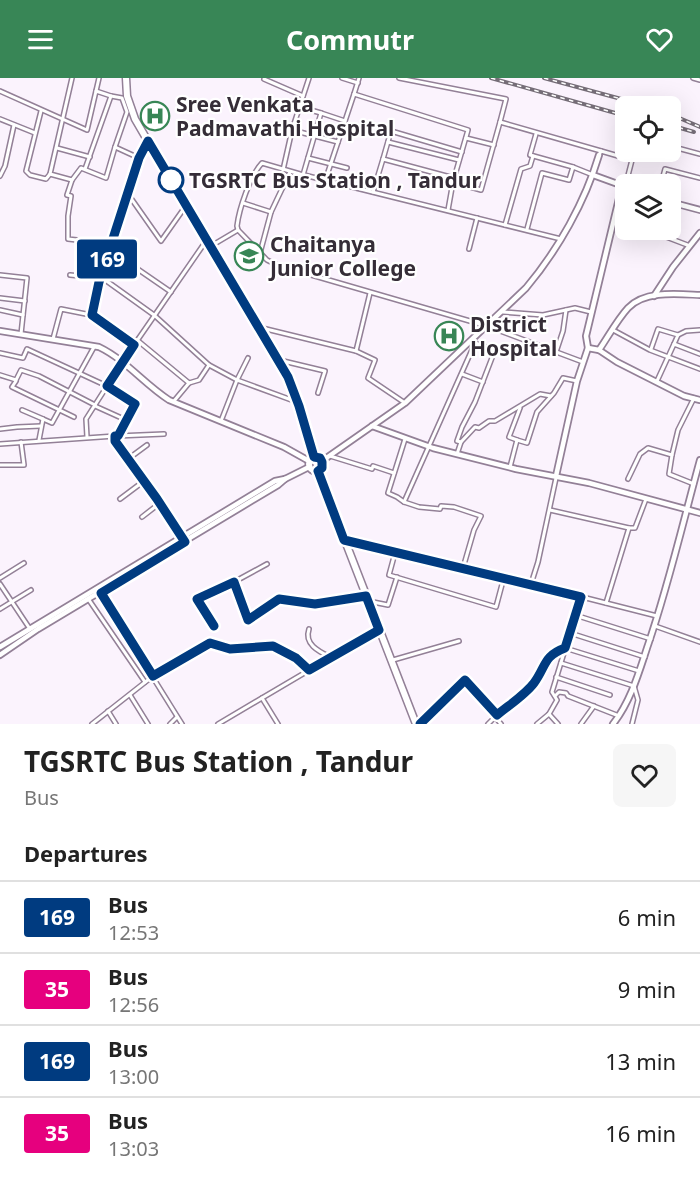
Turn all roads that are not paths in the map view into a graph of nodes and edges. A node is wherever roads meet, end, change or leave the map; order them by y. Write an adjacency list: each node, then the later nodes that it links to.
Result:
1 (72, 78): 21 (street)
2 (99, 78): 13 (street)
3 (126, 78): 30 (highway)
4 (309, 78): 16 (street)
5 (342, 78): 11 (street)
6 (359, 78): 11 (street)
7 (399, 78): 23 (street)
8 (693, 78): 10 (street)
9 (264, 79): 16 (street)
10 (700, 80)
11 (358, 83): 14 (street)
12 (0, 91): 18 (street)
13 (96, 91): 15 (street); 21 (street)
14 (354, 94): 22 (street); 29 (street)
15 (111, 96): 35 (street); 41 (street)
16 (303, 96): 17 (street)
17 (300, 107): 19 (street); 25 (street)
18 (41, 111): 21 (street); 26 (street)
19 (321, 113): 22 (street); 28 (street)
20 (0, 119): 24 (street)
21 (62, 120): 34 (street)
22 (345, 121): 31 (street)
23 (500, 122): 27 (street); 33 (street)
24 (14, 125): 26 (street); 57 (street)
25 (292, 130): 28 (street); 50 (street)
26 (35, 133): 52 (street)
27 (536, 133): 38 (street); 40 (street)
28 (315, 136): 31 (street); 43 (street)
29 (466, 138): 33 (street); 37 (street)
30 (148, 141): 42 (street); 67 (highway)
31 (338, 142): 46 (street)
32 (388, 142): 37 (street); 44 (street); 45 (street)
33 (494, 145): 60 (street)
34 (56, 147): 41 (street); 52 (street)
35 (115, 147): 42 (street); 49 (street)
36 (681, 149): 39 (street)
37 (462, 152): 45 (street)
38 (600, 153): 53 (street); 56 (street)
39 (700, 154)
40 (533, 156): 47 (street); 73 (street)
41 (90, 157): 49 (street)
42 (139, 158): 64 (street)
43 (308, 158): 46 (street); 55 (street)
44 (383, 159): 60 (street); 63 (street)
45 (459, 160): 60 (street)
46 (331, 164): 48 (street); 61 (street)
47 (573, 167): 56 (street); 74 (street)
48 (347, 168)
49 (85, 169): 59 (street)
50 (284, 170): 51 (street); 65 (street)
51 (290, 172): 55 (street); 70 (street)
52 (50, 174): 59 (street)
53 (628, 174)
54 (664, 174): 58 (street)
55 (303, 175): 61 (street)
56 (593, 175): 62 (street); 77 (street)
57 (0, 176)
58 (700, 178)
59 (72, 180): 79 (street)
60 (454, 180): 68 (street)
61 (325, 181): 63 (street)
62 (615, 183)
63 (373, 192): 68 (street)
64 (128, 194): 67 (street); 79 (street)
65 (243, 203): 70 (street); 75 (street)
66 (681, 205): 69 (street)
67 (185, 207): 80 (highway)
68 (448, 210): 71 (street)
69 (700, 210)
70 (271, 212): 84 (street)
71 (477, 218): 73 (street); 82 (street)
72 (615, 220): 97 (street)
73 (505, 225): 74 (street)
74 (528, 229): 77 (street)
75 (238, 230): 80 (street); 84 (street)
76 (700, 233): 81 (street)
77 (561, 239): 96 (street)
78 (674, 240): 81 (street)
79 (112, 244): 83 (street)
80 (208, 244): 88 (street); 102 (highway)
81 (690, 246): 91 (street)
82 (470, 249)
83 (110, 250): 87 (street); 88 (street)
84 (260, 253): 89 (street)
85 (70, 274): 87 (street)
86 (0, 275): 93 (street)
87 (101, 278): 99 (street); 100 (street)
88 (171, 292): 100 (street)
89 (370, 292): 101 (street); 117 (street)
90 (700, 295): 91 (street)
91 (654, 296): 103 (street)
92 (0, 298): 93 (street)
93 (25, 301): 98 (street)
94 (0, 310): 98 (street)
95 (566, 310): 96 (street); 97 (street); 118 (street)
96 (503, 312): 101 (street)
97 (591, 312): 114 (street)
98 (23, 315): 106 (street)
99 (92, 315): 108 (street); 112 (street)
100 (154, 315): 109 (street); 126 (street)
101 (487, 326): 110 (street); 118 (street)
102 (259, 327): 117 (street); 123 (highway)
103 (613, 330): 115 (street); 116 (street)
104 (700, 330): 107 (street)
105 (0, 331): 106 (street)
106 (21, 334): 108 (street)
107 (678, 334): 111 (street); 116 (street)
108 (53, 339): 113 (street)
109 (137, 340): 112 (street); 136 (street)
110 (473, 342): 129 (street); 135 (street); 144 (street)
111 (674, 344): 120 (street); 122 (street)
112 (134, 345): 124 (street)
113 (94, 346): 124 (street); 128 (street)
114 (588, 348): 115 (street); 125 (street)
115 (599, 350): 134 (street)
116 (650, 350): 122 (street)
117 (356, 351): 144 (street)
118 (556, 352): 125 (street)
119 (0, 353): 128 (street)
120 (700, 354)
121 (248, 358): 132 (street)
122 (669, 358): 127 (street); 134 (street)
123 (277, 359): 139 (street); 143 (highway)
124 (123, 361): 137 (street); 142 (street)
125 (583, 362): 133 (street)
126 (209, 365): 132 (street); 136 (street)
127 (700, 369)
128 (80, 373): 137 (street); 138 (street)
129 (461, 374): 135 (street); 168 (street)
130 (0, 375): 131 (street)
131 (16, 380): 138 (street); 148 (street)
132 (237, 380): 143 (street); 152 (street)
133 (577, 381): 140 (street); 180 (street)
134 (657, 381): 141 (street)
135 (483, 382): 164 (street)
136 (189, 383): 142 (street)
137 (107, 386): 145 (street); 151 (street)
138 (70, 392): 145 (street); 148 (street)
139 (318, 393)
140 (551, 396): 146 (street); 162 (street)
141 (697, 399): 170 (street)
142 (174, 401): 152 (street)
143 (298, 403): 175 (highway)
144 (405, 403): 154 (street)
145 (94, 406): 151 (street); 158 (street)
146 (520, 408): 162 (street); 164 (street)
147 (22, 410): 150 (street)
148 (60, 411): 149 (street); 150 (street)
149 (74, 417)
150 (43, 419): 153 (street)
151 (126, 420): 157 (street)
152 (221, 421): 175 (street)
153 (41, 426): 155 (street); 161 (street)
154 (372, 426): 160 (street); 171 (street)
155 (0, 429)
156 (164, 434): 157 (street)
157 (116, 436): 158 (street); 172 (street)
158 (87, 437): 161 (street)
159 (0, 438): 165 (street)
160 (405, 439): 168 (street); 179 (street)
161 (39, 440): 163 (street)
162 (517, 440): 177 (street)
163 (21, 442): 165 (street); 176 (street)
164 (461, 442): 169 (street)
165 (7, 443): 166 (street)
166 (0, 444)
167 (147, 445): 172 (street)
168 (429, 446): 169 (street); 187 (street)
169 (457, 454): 177 (street)
170 (672, 455): 181 (street); 183 (street)
171 (329, 456): 173 (street); 179 (street)
172 (128, 459): 182 (street)
173 (322, 460): 175 (highway); 178 (highway)
174 (700, 460): 183 (street)
175 (311, 462): 178 (highway); 194 (street)
176 (0, 465)
177 (510, 468): 180 (street)
178 (318, 471): 195 (highway)
179 (394, 473): 187 (street)
180 (556, 476): 185 (street); 190 (street)
181 (628, 479)
182 (144, 481): 186 (street); 188 (street)
183 (693, 487): 184 (street); 189 (street)
184 (700, 490)
185 (646, 498): 189 (street); 193 (street)
186 (120, 499)
187 (404, 502): 199 (street)
188 (160, 503): 192 (street); 194 (street)
189 (687, 509): 191 (street); 216 (street)
190 (550, 510): 193 (street); 205 (street)
191 (700, 513)
192 (142, 517)
193 (629, 528): 213 (street)
194 (184, 540): 206 (street); 208 (street)
195 (344, 540): 196 (street); 210 (highway)
196 (395, 552): 199 (street); 200 (street)
197 (24, 563): 201 (street)
198 (267, 564): 203 (street)
199 (463, 568): 202 (street)
200 (397, 577): 202 (street); 210 (street)
201 (0, 578)
202 (504, 578): 205 (street)
203 (234, 582): 210 (street); 217 (street)
204 (0, 584): 212 (street)
205 (531, 584): 209 (street)
206 (97, 588): 208 (street); 219 (street)
207 (31, 590): 212 (street)
208 (101, 593): 211 (street); 236 (street)
209 (581, 597): 213 (street); 215 (street)
210 (367, 598): 221 (highway)
211 (89, 600): 222 (street); 238 (street)
212 (12, 603): 214 (street); 219 (street)
213 (606, 603): 216 (street)
214 (0, 609)
215 (575, 615): 223 (street); 224 (street)
216 (657, 616): 218 (street)
217 (214, 626)
218 (655, 626): 224 (street); 226 (street)
219 (29, 627): 222 (street); 227 (street)
220 (309, 629): 230 (street)
221 (379, 630): 230 (street); 232 (highway)
222 (33, 633): 229 (street)
223 (570, 633): 228 (street); 231 (street)
224 (651, 639): 231 (street)
225 (459, 641): 232 (street)
226 (700, 642)
227 (0, 646)
228 (565, 648): 233 (street); 235 (street); 247 (street)
229 (0, 655)
230 (330, 657): 234 (street)
231 (645, 657): 235 (street)
232 (391, 661): 258 (highway)
233 (561, 663): 237 (street); 239 (street)
234 (309, 670): 236 (street); 243 (street)
235 (640, 671): 239 (street)
236 (153, 676): 238 (street); 249 (street)
237 (556, 677): 241 (street); 242 (street)
238 (145, 682): 240 (street)
239 (634, 686): 248 (street); 250 (street)
240 (130, 694): 245 (street); 253 (street)
241 (610, 695)
242 (555, 696): 244 (street); 246 (street)
243 (262, 698): 256 (street); 257 (street)
244 (594, 706): 248 (street); 263 (street)
245 (108, 711): 251 (street); 252 (street)
246 (549, 714): 261 (street); 262 (street)
247 (496, 716): 258 (street); 259 (street); 260 (street)
248 (619, 716): 264 (street)
249 (178, 717): 254 (street); 255 (street)
250 (632, 723): 265 (street)
251 (92, 724)
252 (116, 724)
253 (148, 724)
254 (170, 724)
255 (182, 724)
256 (218, 724)
257 (278, 724)
258 (418, 724)
259 (488, 724)
260 (501, 724)
261 (537, 724)
262 (558, 724)
263 (581, 724)
264 (613, 724)
265 (639, 724)

